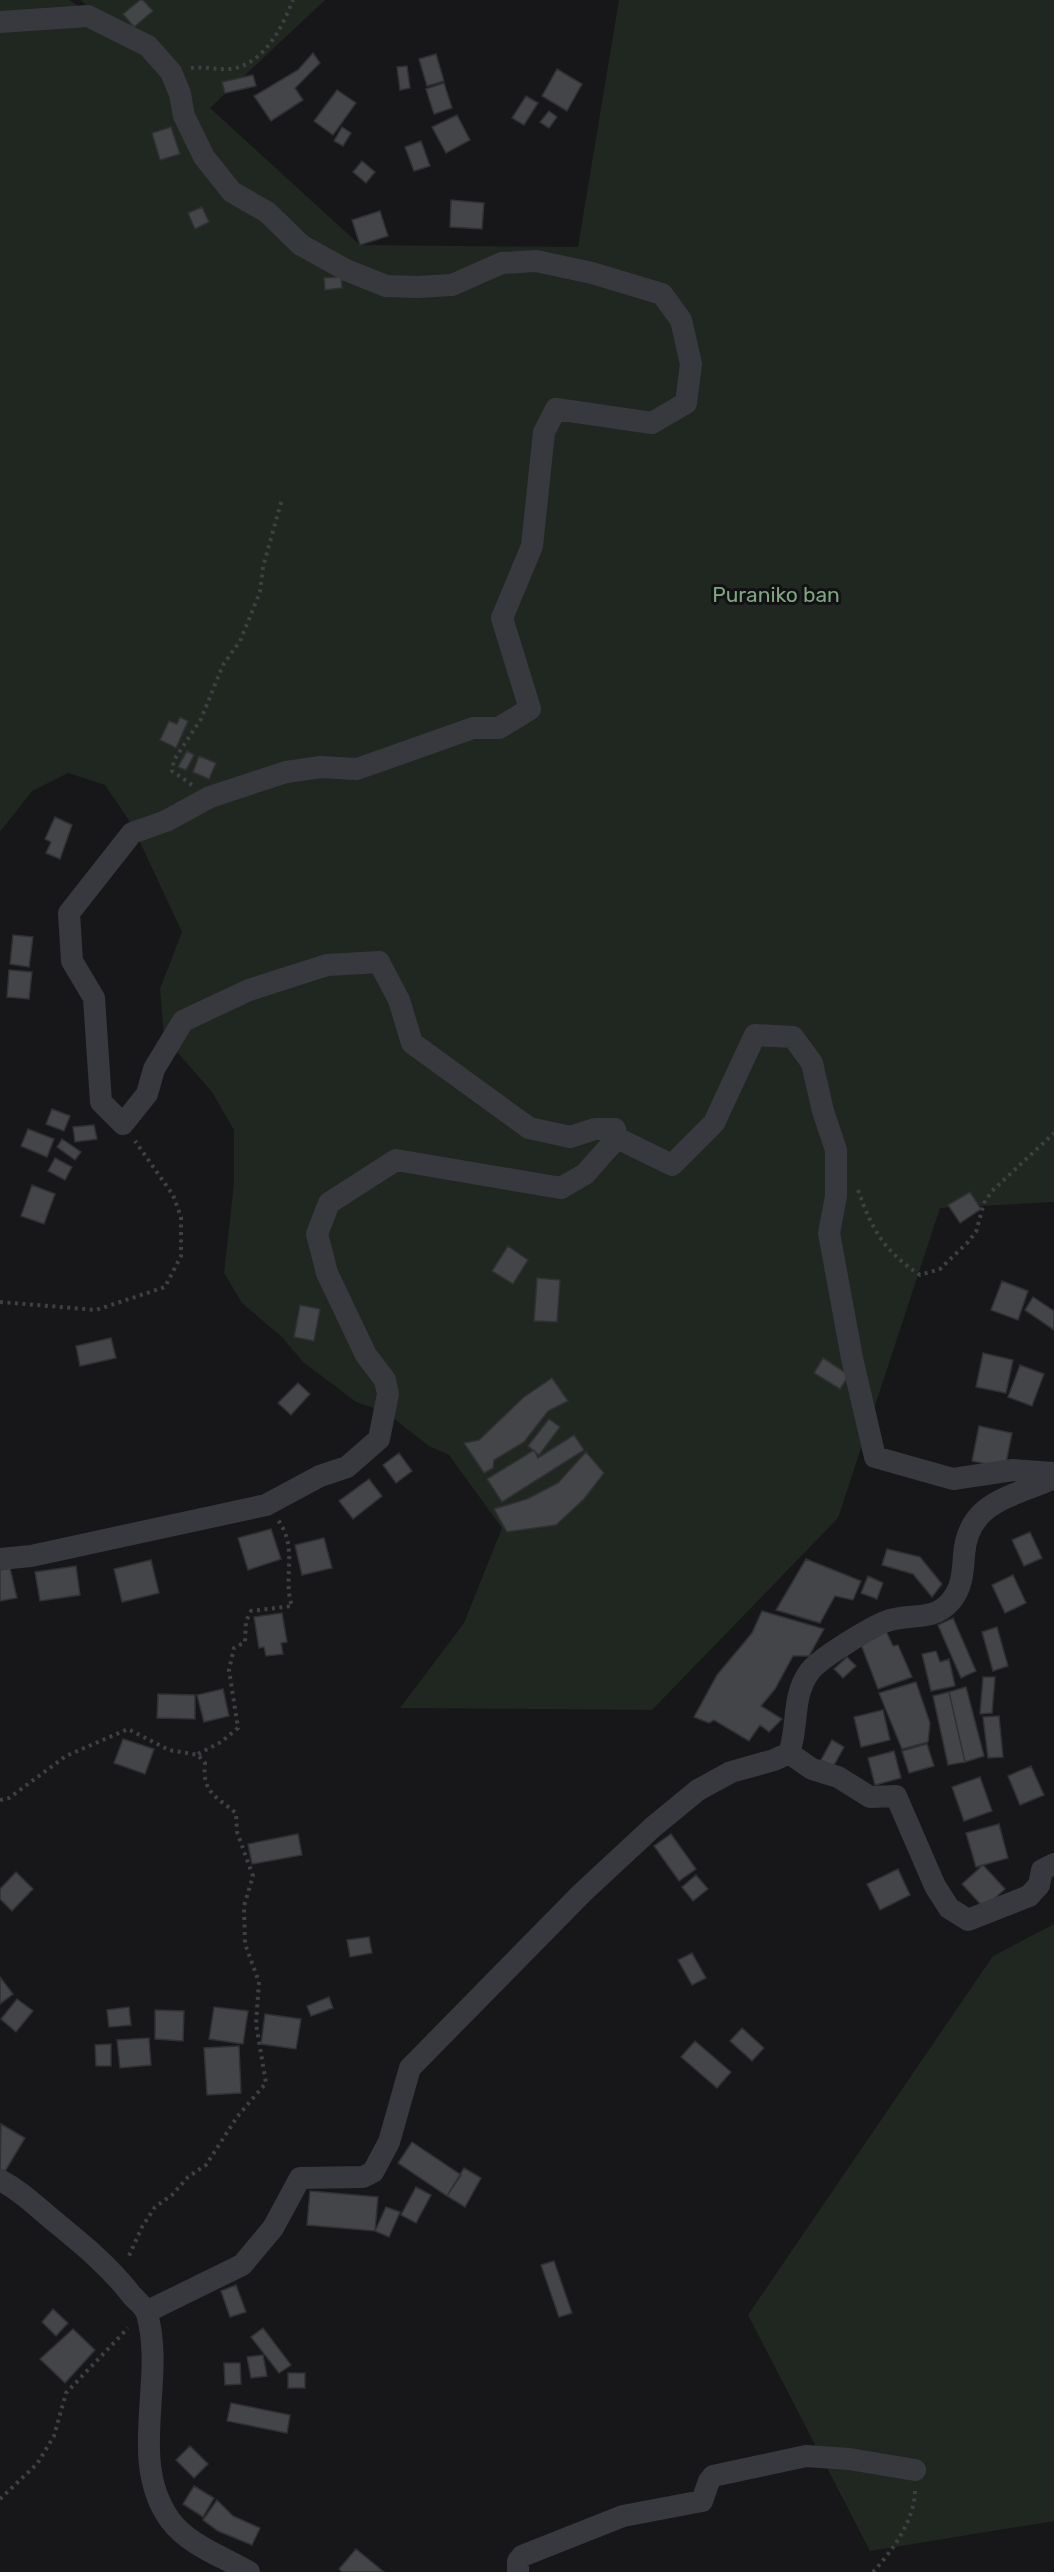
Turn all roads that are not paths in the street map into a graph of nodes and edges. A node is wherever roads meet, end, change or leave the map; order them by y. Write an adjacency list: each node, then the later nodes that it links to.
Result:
1 (0, 22): 2 (street)
2 (617, 1138): 3 (street); 4 (street)
3 (1054, 1475): 5 (street)
4 (0, 1559)
5 (789, 1753): 6 (street); 8 (street)
6 (1054, 1864)
7 (0, 2180): 8 (street)
8 (146, 2312): 10 (street)
9 (915, 2470): 11 (street)
10 (249, 2572)
11 (518, 2572)

